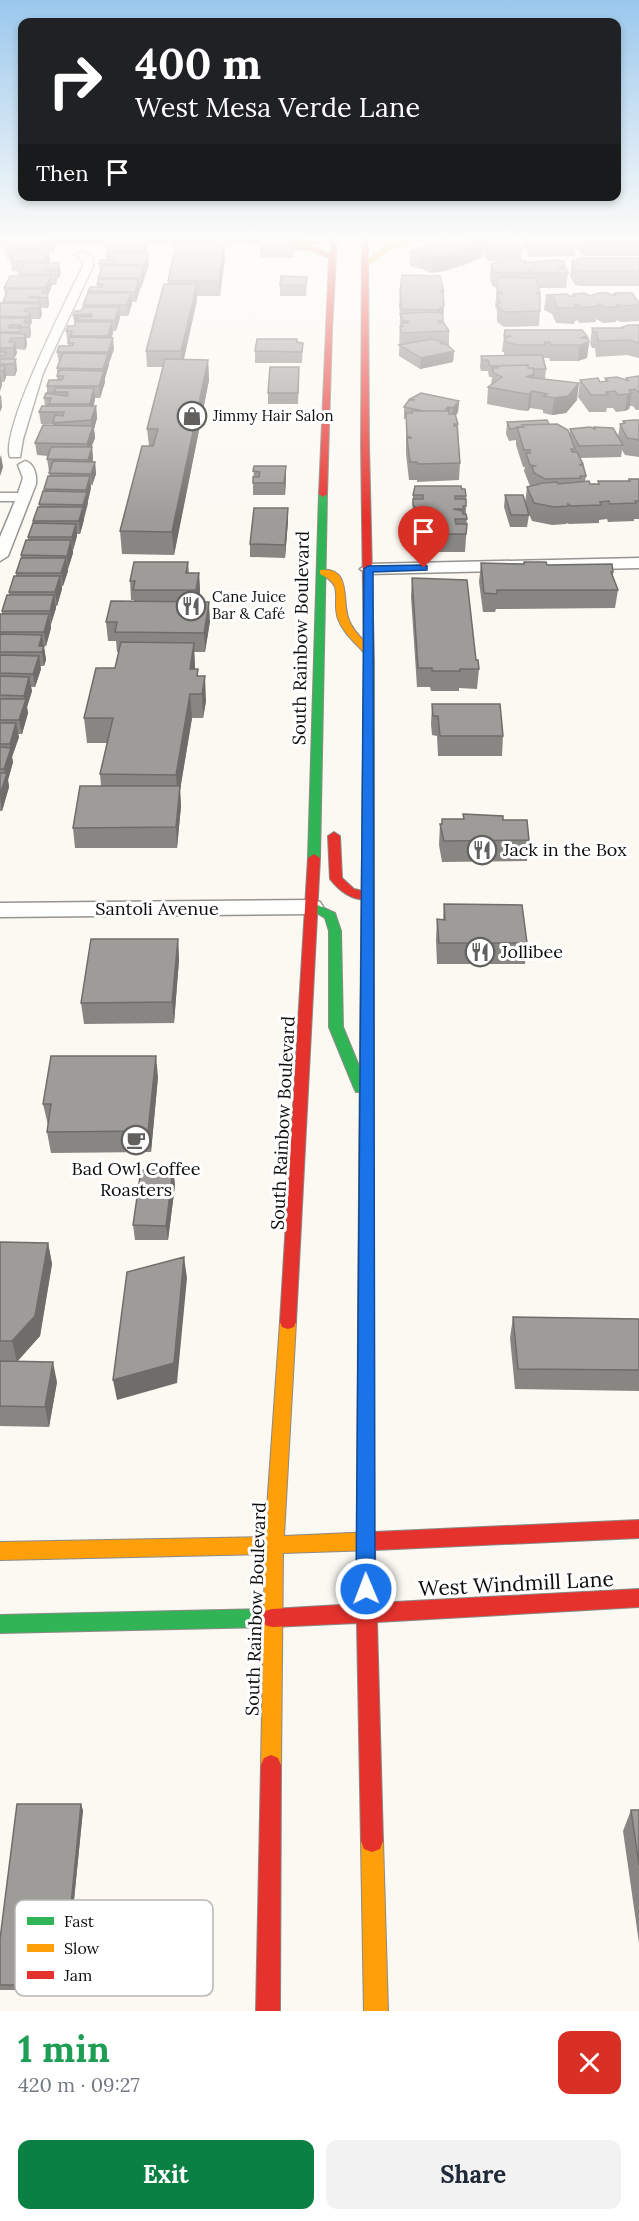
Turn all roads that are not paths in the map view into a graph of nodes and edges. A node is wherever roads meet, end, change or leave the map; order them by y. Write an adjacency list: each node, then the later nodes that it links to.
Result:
1 (57, 331): 13 (street)
2 (328, 331): 4 (main road, South Rainbow Boulevard)
3 (365, 331): 7 (main road)
4 (328, 334): 5 (main road); 8 (main road, South Rainbow Boulevard)
5 (344, 349)
6 (350, 383): 7 (main road)
7 (365, 388): 11 (main road)
8 (327, 394): 9 (main road); 14 (main road, South Rainbow Boulevard)
9 (341, 399)
10 (353, 430): 11 (main road)
11 (365, 445): 19 (main road)
12 (0, 497): 13 (street)
13 (24, 497): 16 (street)
14 (321, 517): 15 (main road); 20 (main road, South Rainbow Boulevard)
15 (336, 526)
16 (0, 556)
17 (639, 563): 19 (street)
18 (351, 564): 19 (main road)
19 (368, 569): 21 (main road)
20 (320, 570): 21 (main road); 22 (main road, South Rainbow Boulevard)
21 (369, 652): 23 (main road)
22 (316, 807): 23 (main road); 24 (main road, South Rainbow Boulevard)
23 (367, 896): 26 (main road)
24 (313, 908): 25 (street, Santoli Avenue); 26 (main road); 29 (main road, South Rainbow Boulevard)
25 (0, 910)
26 (368, 1103): 28 (main road)
27 (639, 1529): 28 (main road)
28 (365, 1542): 29 (main road); 32 (main road)
29 (274, 1545): 30 (main road); 33 (main road, South Rainbow Boulevard)
30 (0, 1551)
31 (639, 1598): 32 (main road, West Windmill Lane)
32 (366, 1613): 33 (main road, West Windmill Lane); 36 (main road)
33 (273, 1618): 34 (main road, West Windmill Lane); 35 (main road, South Rainbow Boulevard)
34 (0, 1624)
35 (268, 2011)
36 (376, 2011)

